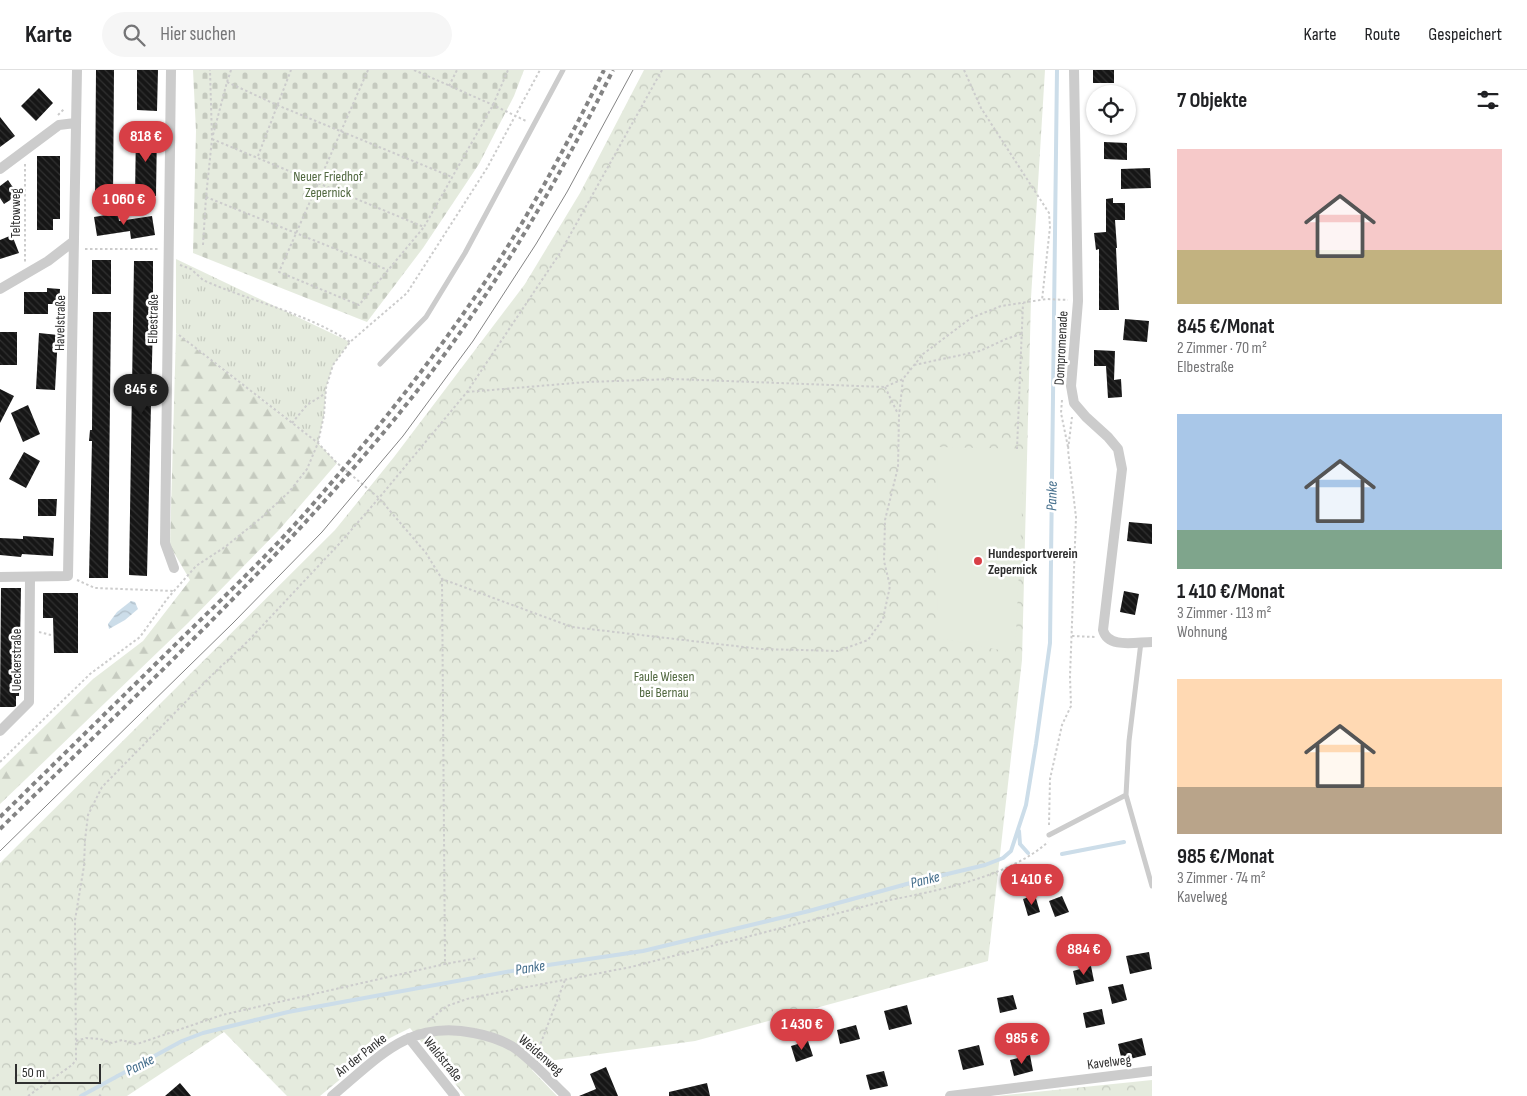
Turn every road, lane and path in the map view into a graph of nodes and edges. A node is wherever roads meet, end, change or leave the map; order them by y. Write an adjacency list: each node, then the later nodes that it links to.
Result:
1 (77, 70): 20 (street, Havelstraße)
2 (171, 70): 34 (street, Elbestraße)
3 (210, 70): 23 (path)
4 (231, 70): 15 (path)
5 (291, 70): 18 (path)
6 (368, 70): 22 (path)
7 (414, 70): 16 (path)
8 (457, 70): 16 (path)
9 (508, 70): 17 (path)
10 (540, 70): 19 (path)
11 (563, 70): 21 (lane)
12 (662, 70): 49 (path)
13 (964, 70): 39 (path)
14 (1074, 70): 51 (street, Dompromenade)
15 (226, 82): 18 (path); 23 (path)
16 (449, 86): 17 (path)
17 (493, 104): 19 (path); 27 (path)
18 (277, 105): 22 (path); 25 (path)
19 (516, 116): 21 (path); 44 (path)
20 (75, 123): 24 (street); 32 (street, Havelstraße)
21 (533, 125): 45 (lane)
22 (342, 131): 27 (path); 28 (path)
23 (212, 139): 25 (path); 29 (path)
24 (25, 152): 26 (street); 37 (path, Teltowweg)
25 (257, 157): 28 (path)
26 (0, 169)
27 (452, 178): 30 (path)
28 (319, 184): 30 (path); 31 (path)
29 (206, 197): 31 (path); 33 (path)
30 (424, 227): 36 (path)
31 (296, 232): 36 (path); 36 (path)
32 (74, 245): 34 (path); 37 (street); 58 (street, Havelstraße)
33 (204, 245)
34 (168, 249): 35 (street, Elbestraße)
35 (168, 260): 42 (street, Elbestraße); 44 (path)
36 (388, 270)
37 (25, 275): 38 (street)
38 (0, 289)
39 (1042, 300): 40 (path); 41 (path)
40 (1066, 300)
41 (1023, 303): 43 (path); 46 (path)
42 (167, 326): 53 (path); 57 (street, Elbestraße)
43 (1021, 334): 46 (path); 55 (path)
44 (350, 342): 50 (path)
45 (380, 364)
46 (914, 366): 47 (path)
47 (903, 379): 48 (path); 52 (path)
48 (885, 387): 49 (path); 52 (path)
49 (467, 392): 56 (path)
50 (326, 393): 53 (path); 54 (path)
51 (1074, 403): 63 (path); 64 (street, Dompromenade)
52 (899, 416): 61 (path)
53 (292, 423): 54 (path)
54 (318, 443): 56 (path); 62 (path)
55 (1017, 449)
56 (379, 498): 61 (path); 76 (path)
57 (174, 568)
58 (68, 576): 60 (street); 62 (path)
59 (0, 577): 60 (street)
60 (30, 577): 67 (street, Ueckerstraße)
61 (442, 579): 73 (path)
62 (175, 590): 68 (path)
63 (1072, 636): 64 (path); 70 (path)
64 (1105, 637): 65 (street)
65 (1141, 642): 66 (street); 69 (lane)
66 (1152, 642)
67 (0, 731)
68 (0, 762)
69 (1126, 795): 70 (lane); 71 (lane)
70 (1049, 835): 74 (path)
71 (1152, 886)
72 (478, 958): 73 (path)
73 (445, 964): 76 (path)
74 (566, 979): 75 (path); 77 (path)
75 (412, 1037): 77 (street, Weidenweg); 80 (street, An der Panke); 81 (street, Waldstraße)
76 (76, 1041): 79 (path)
77 (533, 1064): 82 (street, Weidenweg)
78 (1152, 1071): 83 (street, Kavelweg)
79 (28, 1096)
80 (332, 1096)
81 (455, 1096)
82 (566, 1096)
83 (950, 1096)

